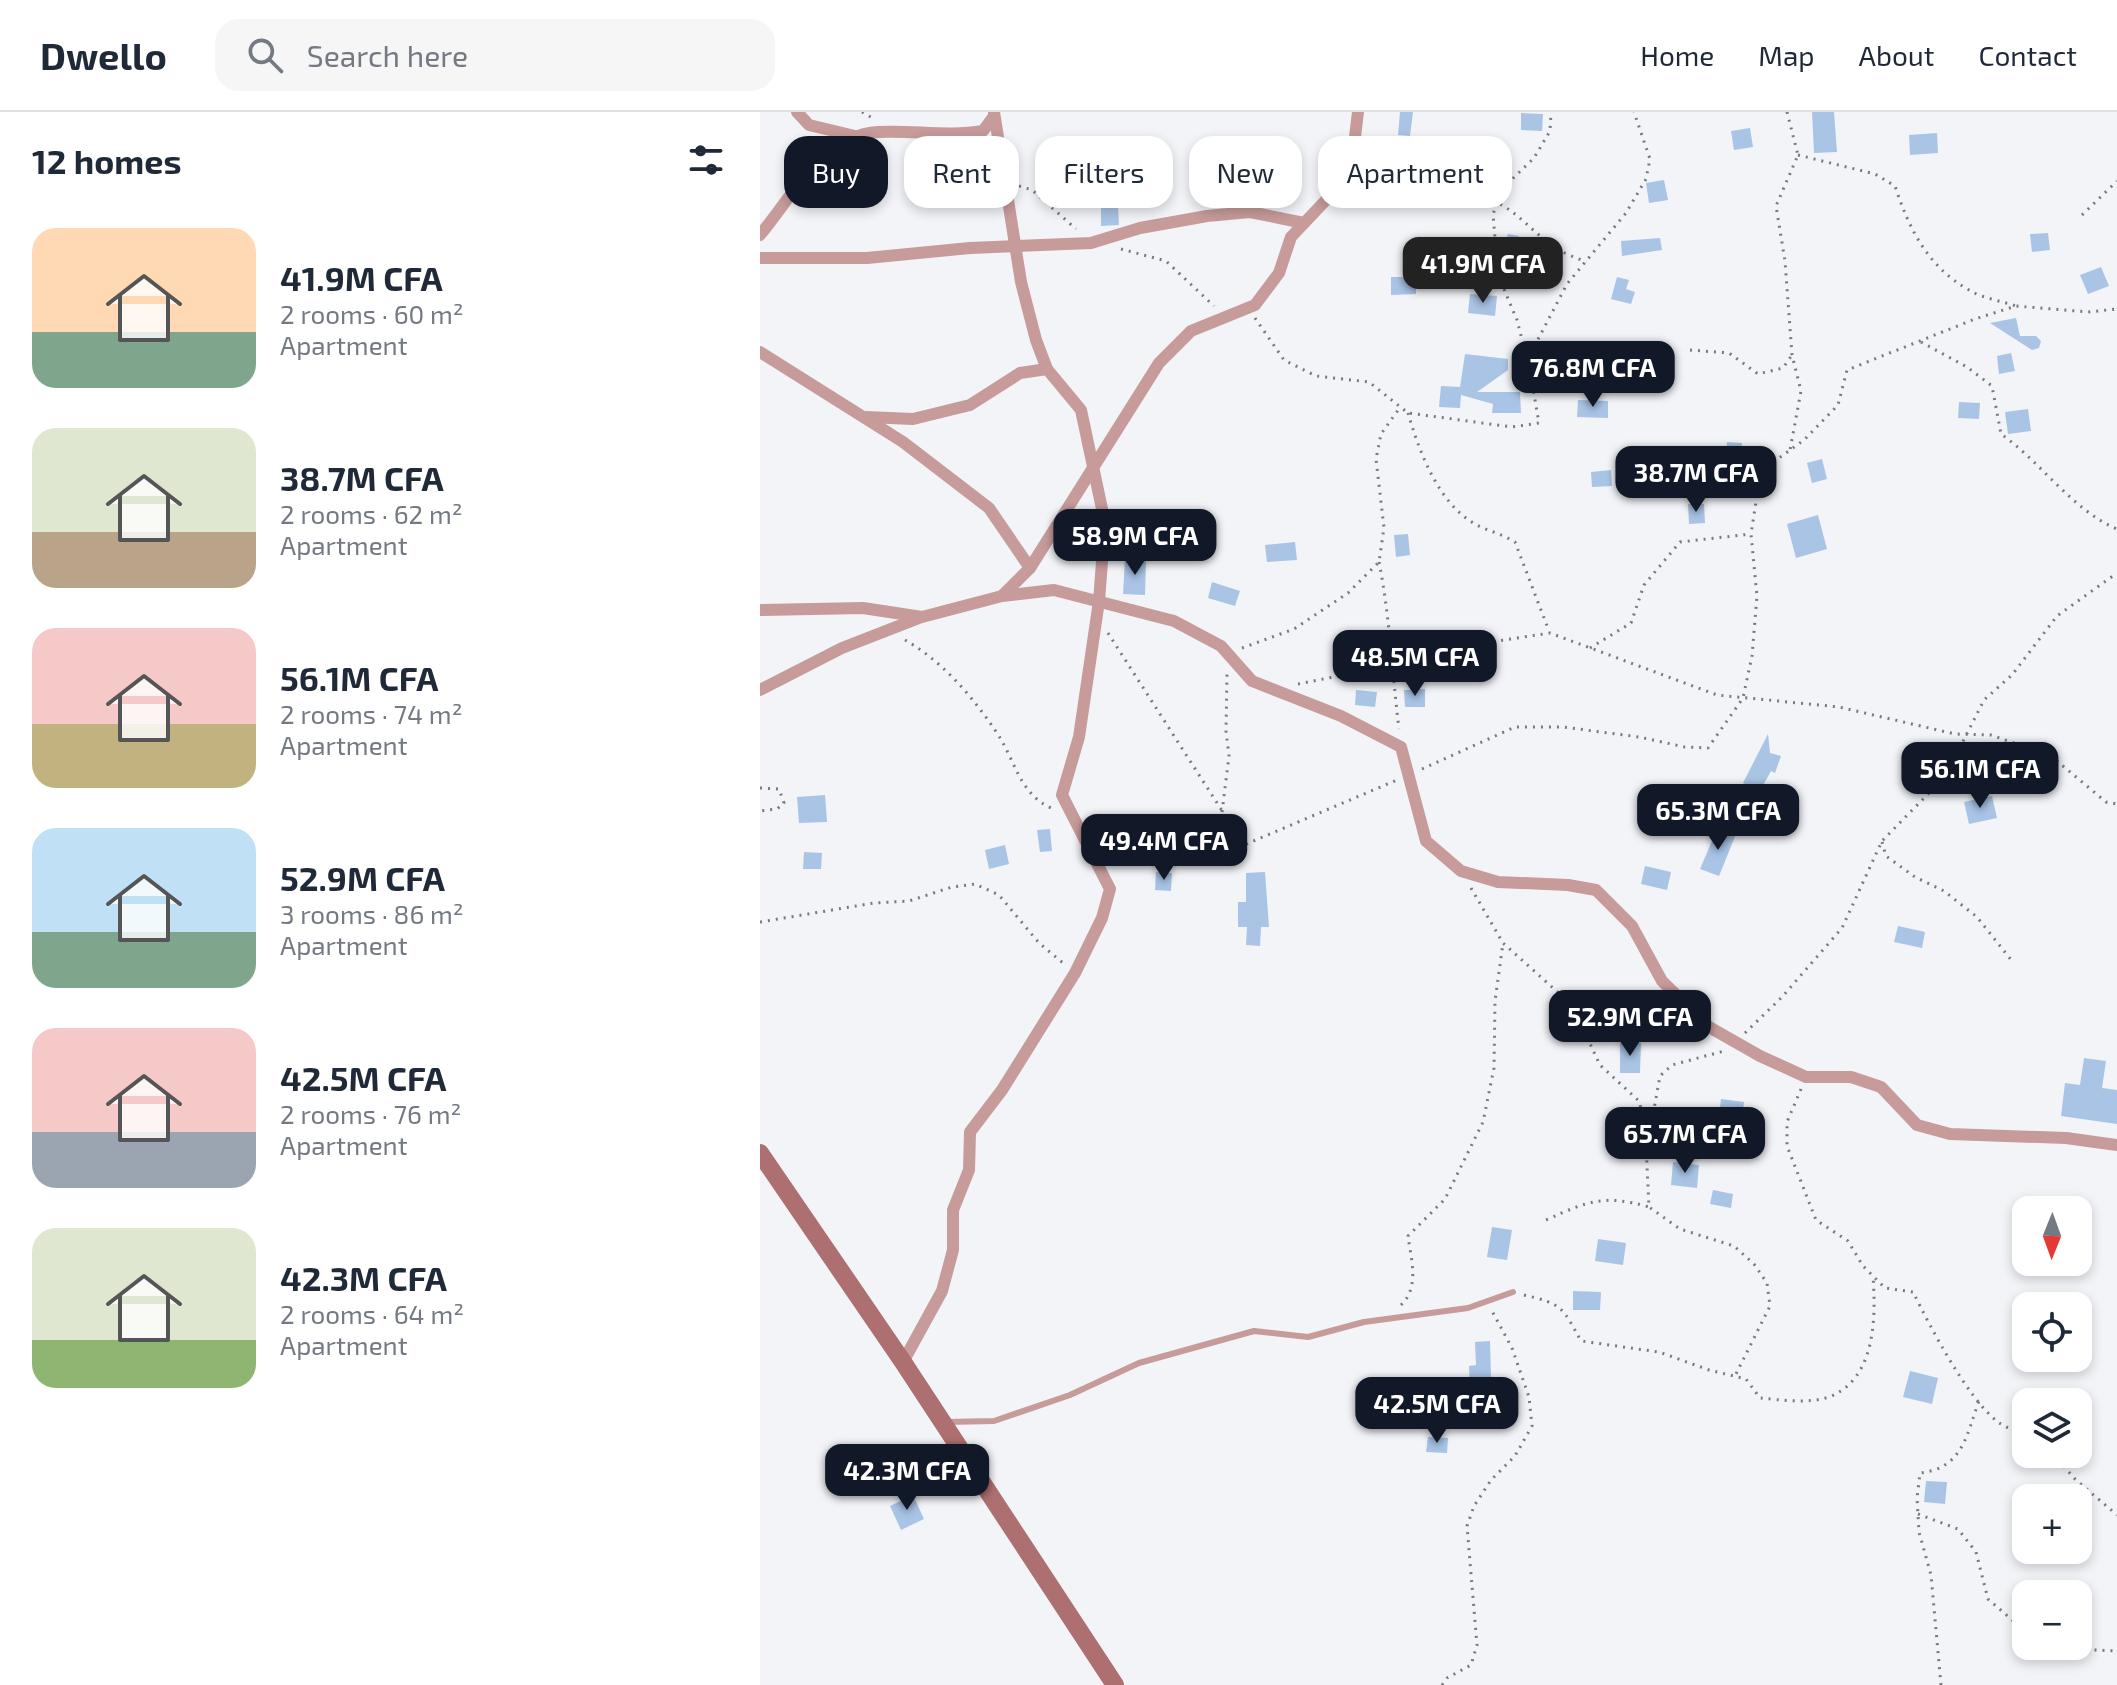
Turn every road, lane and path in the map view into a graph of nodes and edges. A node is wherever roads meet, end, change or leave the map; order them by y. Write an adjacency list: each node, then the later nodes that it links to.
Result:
1 (797, 112): 9 (street)
2 (862, 112): 8 (path)
3 (1358, 112): 12 (street)
4 (1551, 112): 14 (path)
5 (1634, 112): 28 (path)
6 (1787, 112): 13 (path)
7 (994, 114): 10 (street); 11 (street)
8 (878, 121)
9 (855, 136)
10 (862, 136)
11 (998, 136)
12 (1355, 136)
13 (1798, 155): 29 (path); 36 (path)
14 (1512, 179)
15 (2117, 181): 22 (path)
16 (1019, 187): 25 (path)
17 (784, 204): 24 (street)
18 (1009, 208): 26 (street)
19 (1318, 208): 23 (street)
20 (1496, 208): 38 (path)
21 (1506, 208): 28 (path)
22 (2082, 215)
23 (1304, 223): 25 (street); 30 (street)
24 (760, 235)
25 (1091, 243): 26 (street); 32 (path)
26 (1016, 247): 27 (street); 37 (street)
27 (760, 258)
28 (1586, 262): 38 (path)
29 (2016, 306): 31 (path); 33 (path)
30 (1248, 308): 32 (street); 39 (path)
31 (2117, 309)
32 (1226, 317): 43 (street)
33 (1919, 341): 42 (path); 44 (path)
34 (1690, 350): 36 (path)
35 (760, 352): 41 (street)
36 (1792, 355): 42 (path)
37 (1047, 369): 41 (street); 43 (street)
38 (1530, 371): 40 (path)
39 (1401, 406): 40 (path); 46 (path)
40 (1408, 413): 55 (path)
41 (863, 417): 47 (street)
42 (1790, 450): 45 (path)
43 (1093, 465): 47 (street); 50 (street)
44 (2117, 529)
45 (1751, 534): 56 (path); 61 (path)
46 (1379, 562): 57 (path); 58 (path)
47 (1030, 568): 49 (street)
48 (2117, 573): 62 (path)
49 (1002, 596): 50 (street); 53 (street)
50 (1099, 601): 52 (street); 57 (street)
51 (760, 610): 53 (street)
52 (1097, 616): 68 (path); 69 (street)
53 (922, 617): 54 (street)
54 (887, 631): 60 (street); 69 (path)
55 (1550, 633): 56 (path); 58 (path)
56 (1590, 648): 61 (path)
57 (1228, 654): 59 (street); 68 (path)
58 (1391, 666): 59 (path); 63 (path)
59 (1272, 689): 63 (street)
60 (760, 690)
61 (1743, 698): 62 (path); 64 (path)
62 (1966, 735): 66 (path); 70 (path)
63 (1401, 747): 64 (street)
64 (1409, 775): 71 (path); 73 (street)
65 (760, 788): 67 (path)
66 (2117, 804)
67 (760, 811)
68 (1222, 812): 71 (path)
69 (1071, 817): 72 (street)
70 (1882, 841): 76 (path); 78 (path)
71 (1244, 845): 72 (path)
72 (1097, 861): 77 (street)
73 (1461, 871): 75 (path); 78 (street)
74 (760, 922): 77 (path)
75 (1503, 943): 82 (path); 88 (path)
76 (2012, 961)
77 (1075, 973): 89 (street)
78 (1736, 1042): 79 (street); 82 (path)
79 (1806, 1077): 80 (street); 85 (path)
80 (2117, 1145)
81 (760, 1153): 89 (main road)
82 (1646, 1153): 83 (path)
83 (1649, 1207): 84 (path); 90 (path)
84 (1546, 1220)
85 (1873, 1276): 90 (path); 91 (path)
86 (1513, 1292): 87 (lane); 90 (path)
87 (1487, 1301): 88 (lane); 101 (path)
88 (1384, 1320): 92 (lane)
89 (903, 1362): 92 (main road)
90 (1735, 1376)
91 (1979, 1401): 93 (path); 95 (path)
92 (943, 1422): 100 (main road)
93 (2012, 1428)
94 (2065, 1468): 96 (path)
95 (1918, 1514): 97 (path); 102 (path)
96 (2117, 1515)
97 (2012, 1620)
98 (2092, 1650): 99 (path)
99 (2117, 1651)
100 (1115, 1685)
101 (1442, 1685)
102 (1941, 1685)

